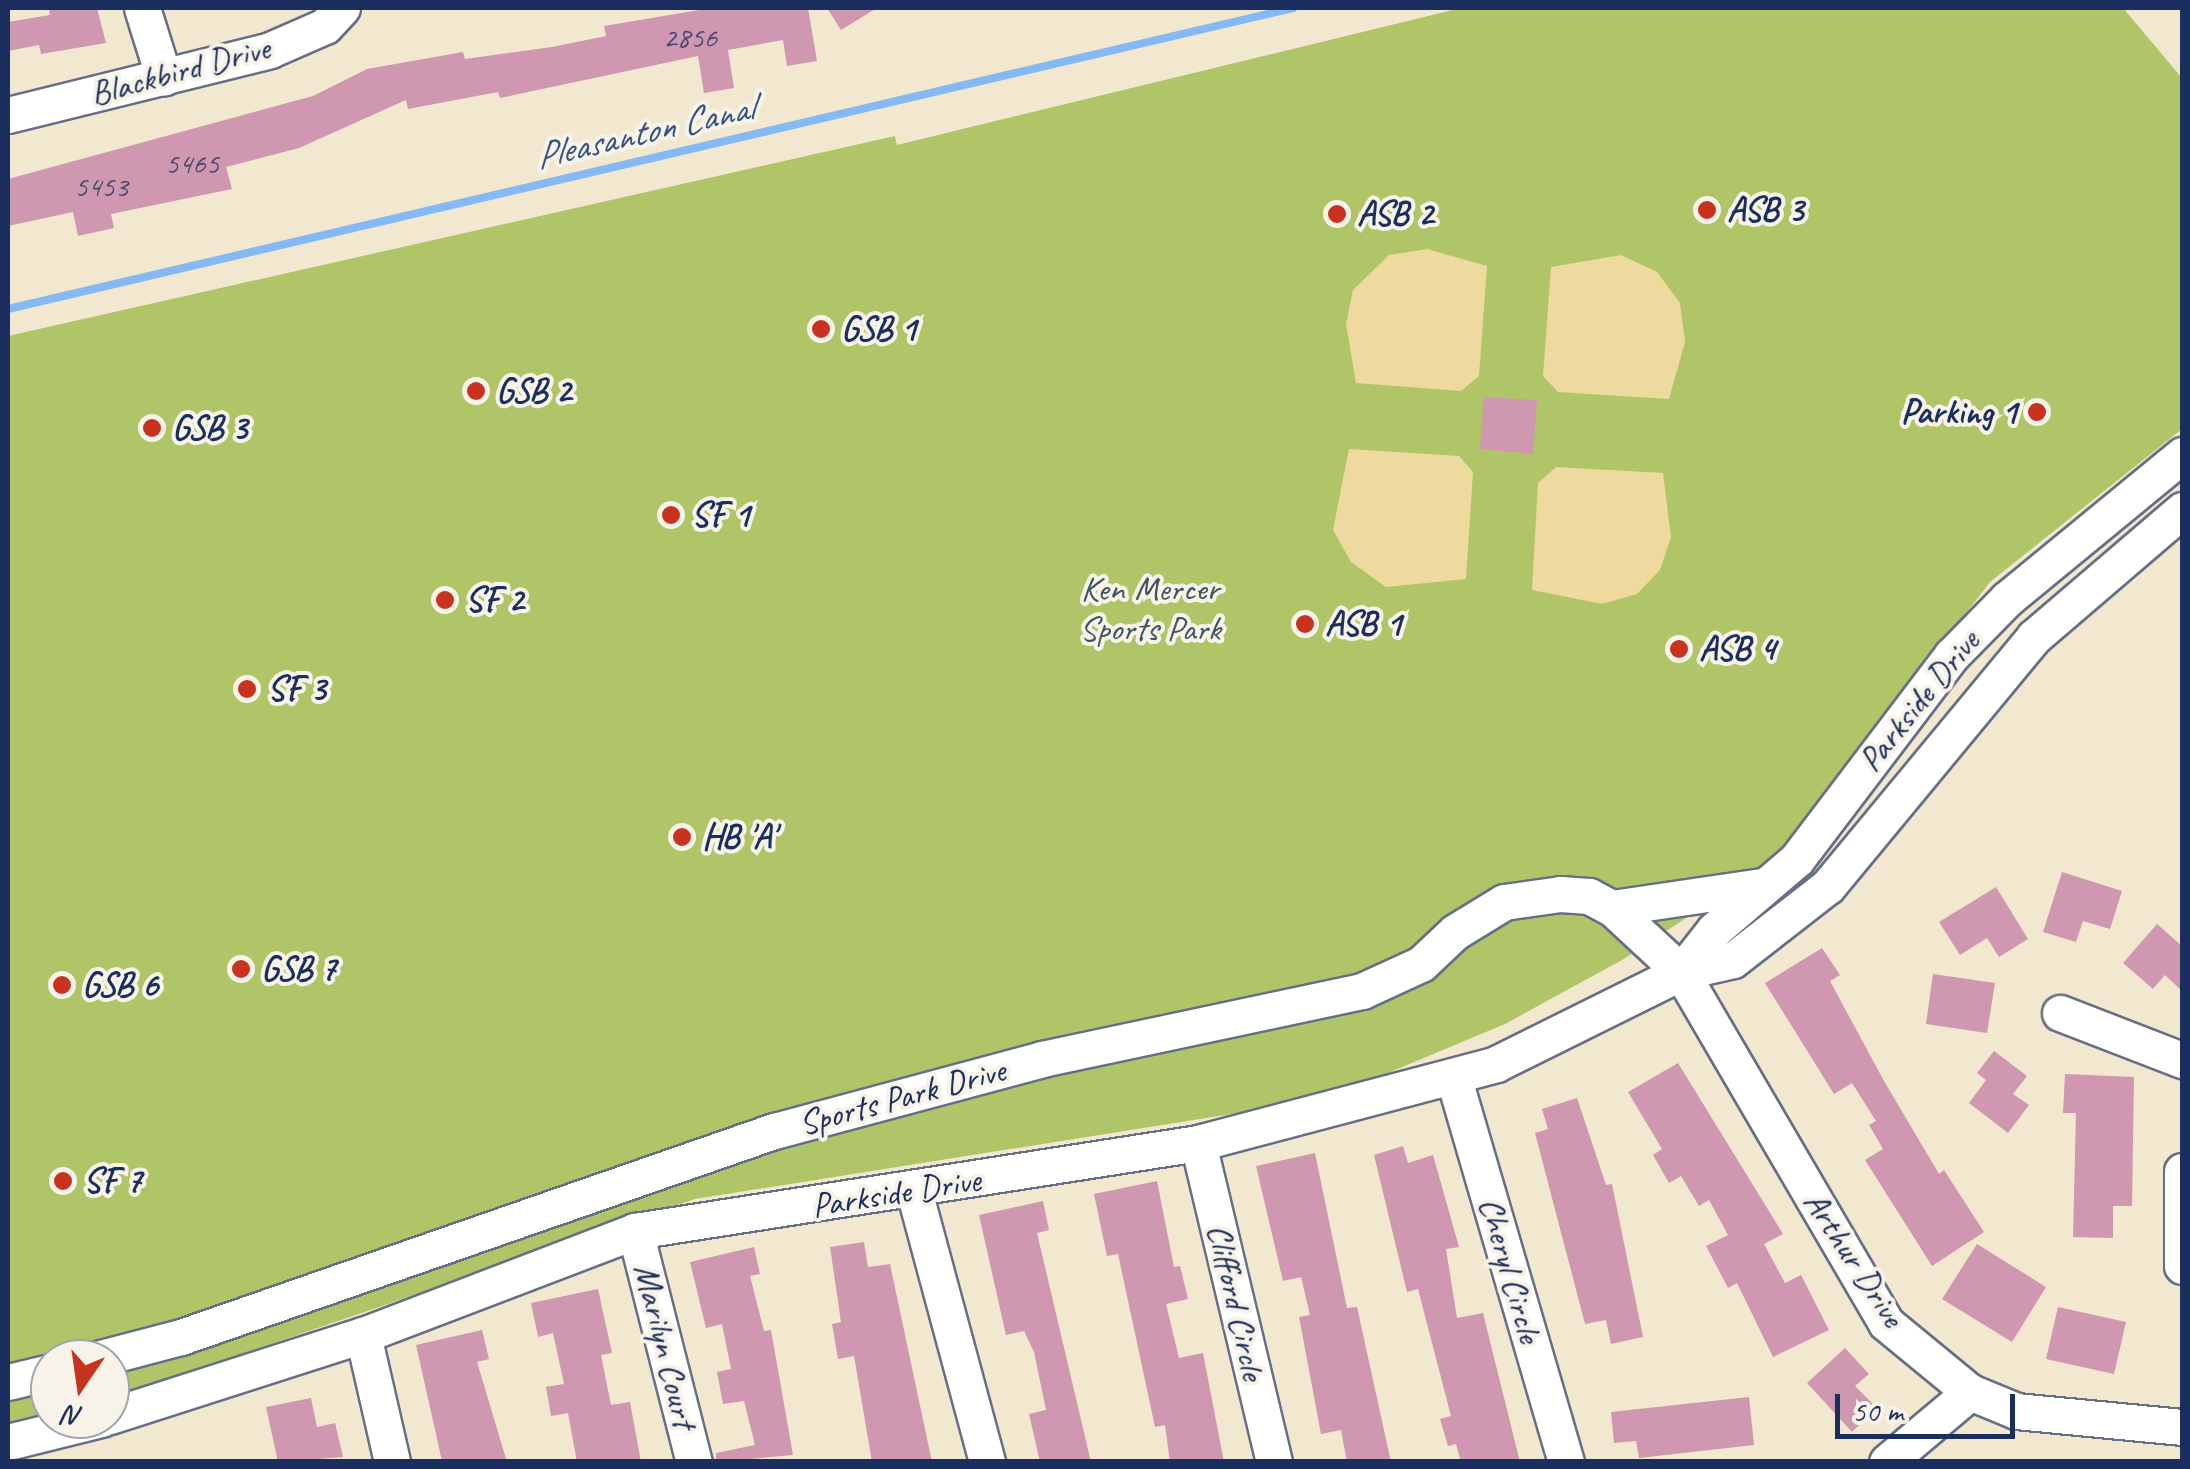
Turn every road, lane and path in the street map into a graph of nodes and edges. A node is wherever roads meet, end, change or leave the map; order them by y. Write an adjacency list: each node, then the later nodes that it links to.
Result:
1 (142, 8): 3 (street)
2 (342, 8): 3 (street, Blackbird Drive)
3 (164, 78): 4 (street, Blackbird Drive)
4 (8, 115)
5 (2182, 454): 7 (street, Parkside Drive)
6 (2182, 510): 9 (street, Parkside Drive)
7 (1767, 884): 8 (street); 9 (street, Parkside Drive)
8 (1612, 908): 9 (street, Sports Park Drive); 19 (street, Sports Park Drive)
9 (1681, 972): 12 (street, Parkside Drive); 20 (street, Arthur Drive)
10 (2060, 1014): 11 (street)
11 (2182, 1060)
12 (1454, 1079): 13 (street, Parkside Drive); 29 (street, Cheryl Circle)
13 (1198, 1143): 15 (street, Parkside Drive); 28 (street, Clifford Circle)
14 (2182, 1171): 17 (street)
15 (914, 1192): 16 (street, Parkside Drive); 27 (street)
16 (635, 1230): 18 (street, Parkside Drive); 26 (street, Marilyn Court)
17 (2182, 1266)
18 (363, 1335): 21 (street, Parkside Drive); 25 (street)
19 (130, 1351)
20 (1970, 1392): 22 (street, Arthur Drive); 30 (street)
21 (130, 1410)
22 (2182, 1427)
23 (8, 1442): 24 (street)
24 (71, 1446)
25 (392, 1462)
26 (694, 1462)
27 (987, 1462)
28 (1274, 1462)
29 (1566, 1462)
30 (1886, 1462)

